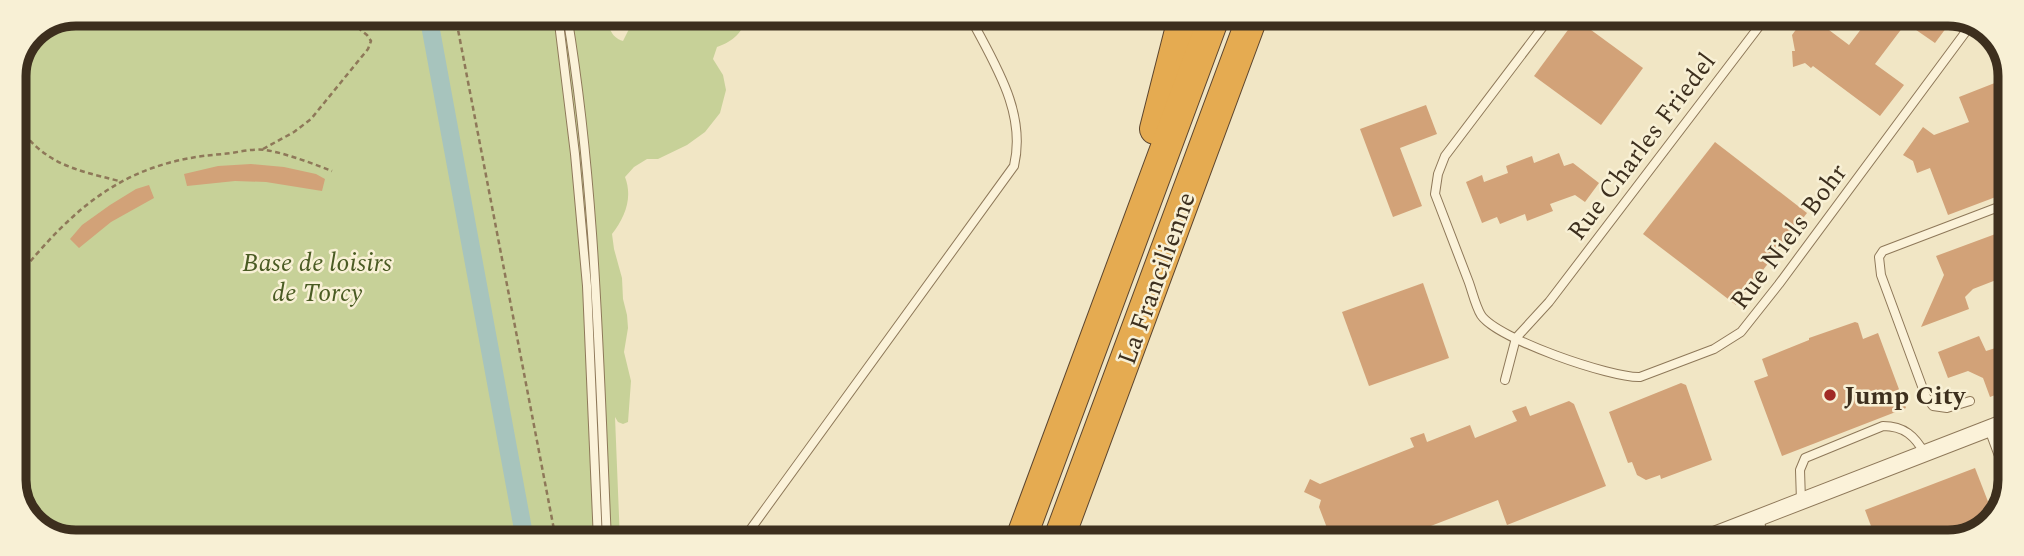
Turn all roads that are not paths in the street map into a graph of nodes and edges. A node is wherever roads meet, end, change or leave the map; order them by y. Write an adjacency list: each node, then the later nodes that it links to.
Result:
1 (559, 26): 21 (lane)
2 (568, 26): 22 (lane)
3 (975, 26): 23 (lane)
4 (1181, 26): 10 (highway)
5 (1212, 26): 10 (highway, La Francilienne)
6 (1250, 26): 25 (highway, La Francilienne)
7 (1543, 26): 12 (lane, Rue Niels Bohr)
8 (1759, 26): 12 (lane, Rue Charles Friedel)
9 (1967, 31): 12 (lane, Rue Niels Bohr)
10 (1153, 181): 24 (highway, La Francilienne)
11 (1998, 207): 14 (lane)
12 (1516, 338): 13 (lane)
13 (1505, 380)
14 (1970, 401)
15 (1998, 425): 16 (street)
16 (1989, 429): 17 (lane); 18 (street)
17 (1998, 448)
18 (1924, 454): 19 (street); 19 (lane)
19 (1801, 501): 20 (street)
20 (1759, 517): 26 (street); 27 (lane)
21 (598, 530)
22 (607, 530)
23 (750, 530)
24 (1024, 530)
25 (1062, 530)
26 (1726, 530)
27 (1760, 530)

